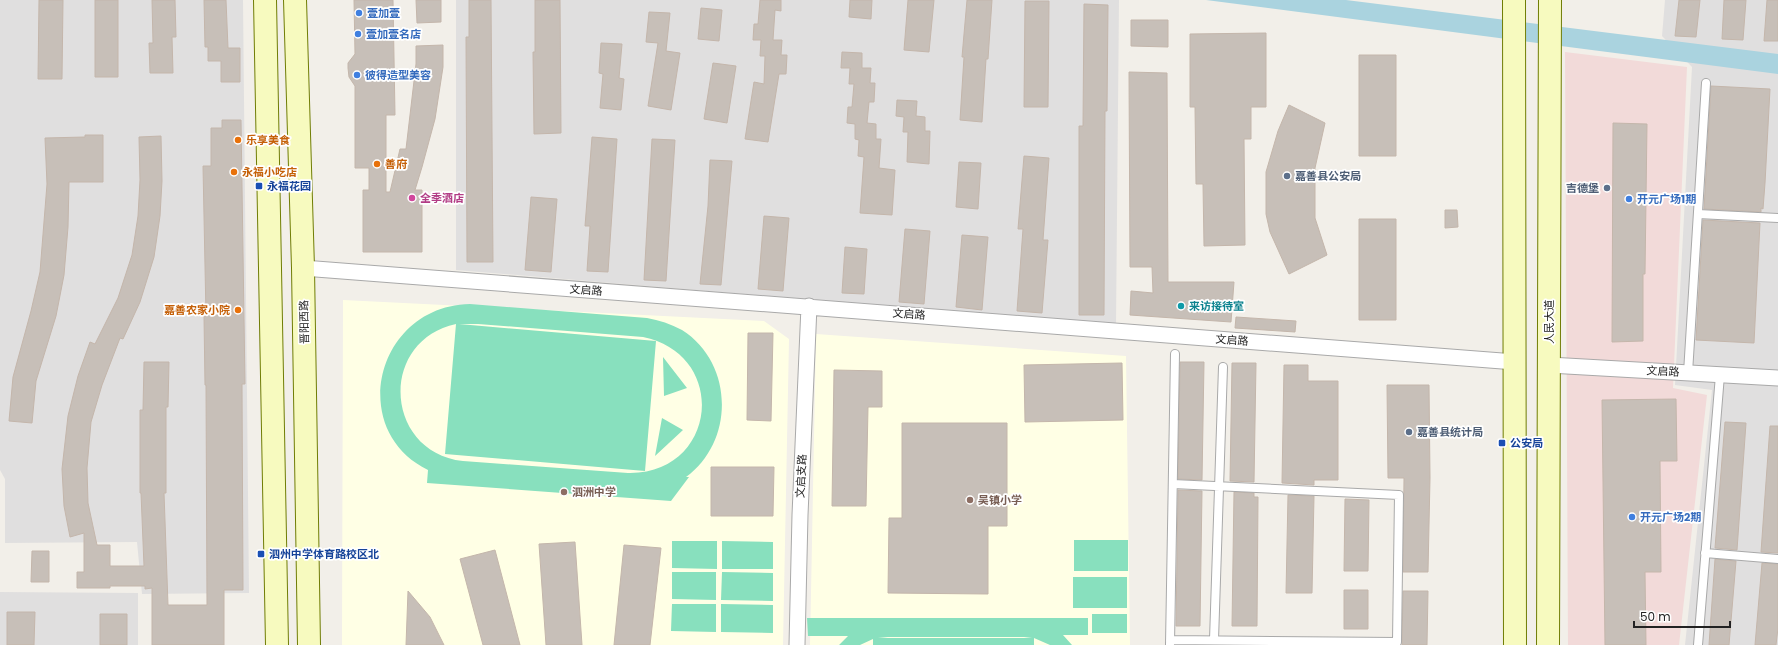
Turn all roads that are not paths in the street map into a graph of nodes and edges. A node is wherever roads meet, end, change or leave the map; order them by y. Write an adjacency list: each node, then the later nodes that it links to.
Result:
1 (265, 0): 24 (main road)
2 (295, 0): 8 (main road, 晋阳西路)
3 (1514, 1): 11 (main road)
4 (1550, 3): 12 (main road, 人民大道)
5 (1706, 82): 6 (lane)
6 (1698, 214): 7 (lane); 14 (lane)
7 (1778, 218)
8 (303, 268): 9 (street, 文启路); 25 (main road, 晋阳西路)
9 (809, 306): 11 (street, 文启路); 26 (street, 文启支路)
10 (1175, 354): 17 (lane)
11 (1514, 362): 27 (main road)
12 (1549, 364): 14 (street, 文启路); 28 (main road, 人民大道)
13 (1223, 367): 18 (lane)
14 (1688, 373): 15 (street, 文启路)
15 (1720, 375): 16 (street, 文启路); 19 (lane)
16 (1778, 378)
17 (1172, 484): 18 (lane); 22 (lane)
18 (1219, 488): 21 (lane); 23 (lane)
19 (1705, 553): 20 (lane); 29 (lane)
20 (1778, 559)
21 (1214, 640): 22 (lane); 23 (lane)
22 (1170, 642)
23 (1306, 643)
24 (277, 645)
25 (309, 645)
26 (798, 645)
27 (1515, 645)
28 (1548, 645)
29 (1698, 645)

